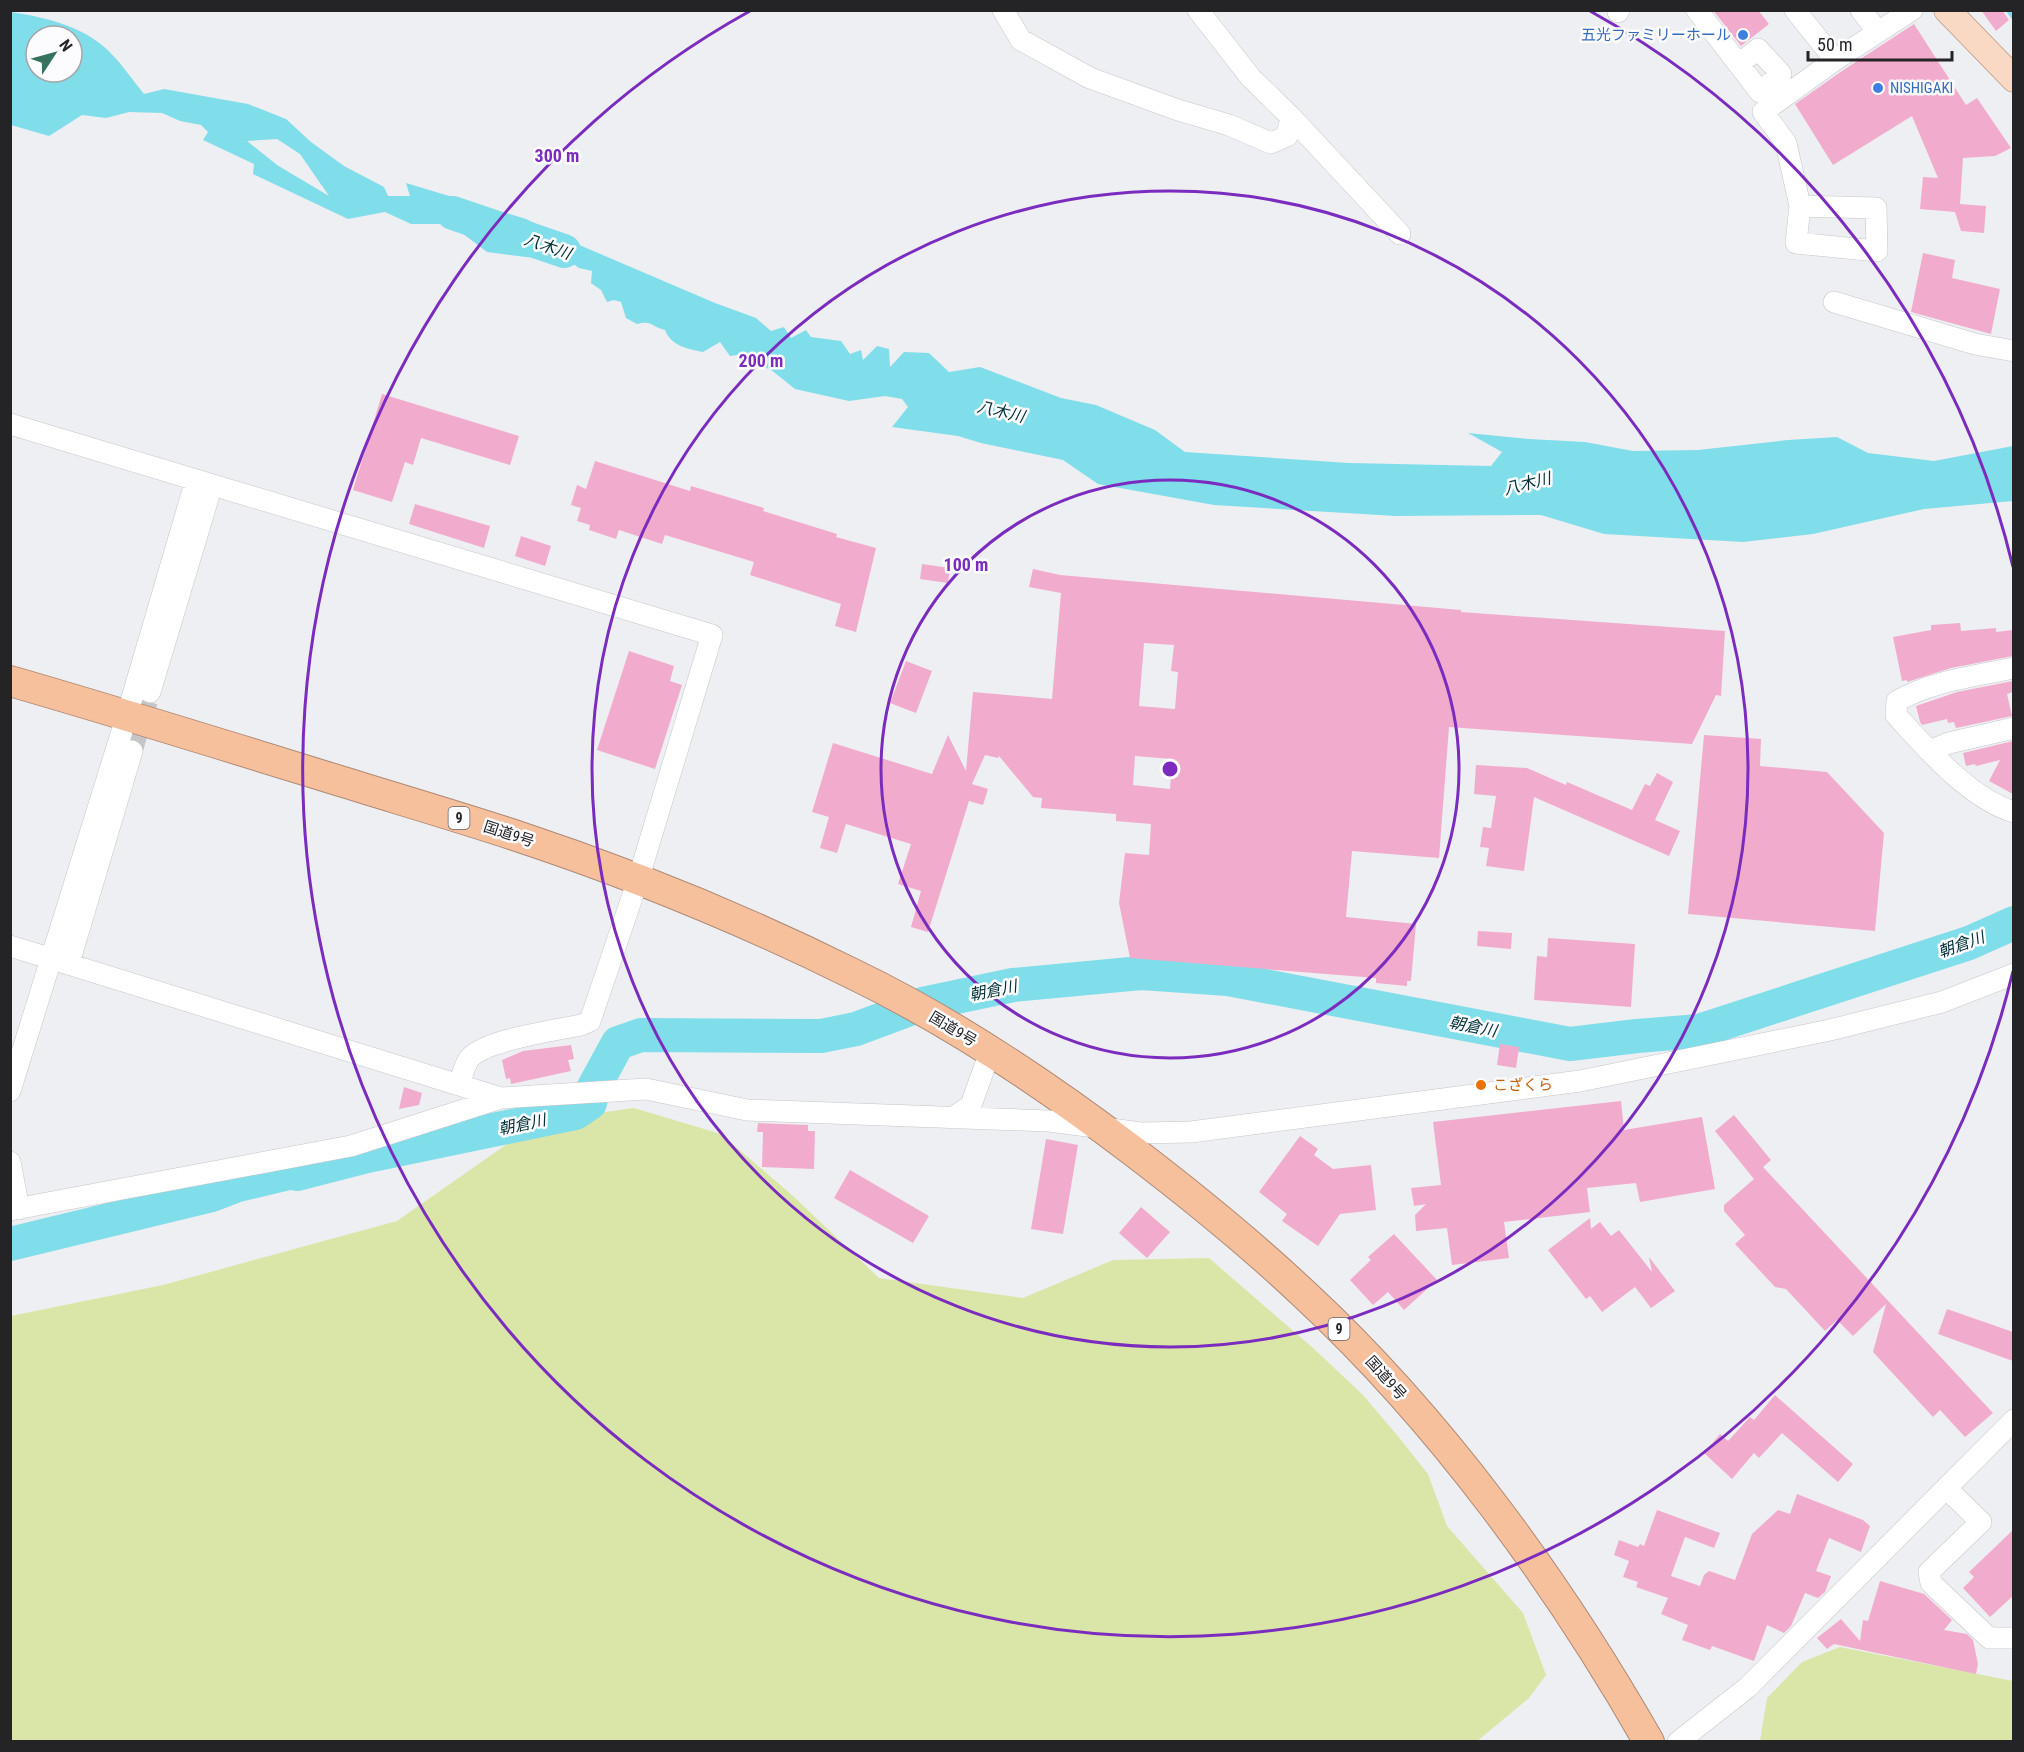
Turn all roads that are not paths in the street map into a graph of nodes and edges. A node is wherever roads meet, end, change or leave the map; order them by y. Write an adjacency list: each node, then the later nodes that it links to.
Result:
1 (1003, 10): 12 (street)
2 (1198, 10): 12 (street)
3 (1697, 10): 10 (street)
4 (1795, 10): 9 (street)
5 (1861, 10): 8 (street)
6 (1912, 10): 8 (street)
7 (1947, 10): 11 (main road)
8 (1878, 32): 9 (street)
9 (1834, 60): 13 (street)
10 (1739, 64)
11 (2013, 79)
12 (1291, 117): 14 (street)
13 (1800, 206)
14 (1400, 234)
15 (1833, 302): 16 (street)
16 (2013, 351)
17 (10, 423): 18 (street)
18 (204, 482): 21 (street); 22 (street); 27 (street)
19 (2013, 668): 25 (street)
20 (10, 681): 22 (highway, 国道9号 / 9)
21 (150, 692)
22 (126, 715): 27 (highway, 国道9号 / 9); 29 (street)
23 (2013, 728): 25 (street)
24 (132, 751): 29 (street)
25 (1929, 751): 26 (street)
26 (2013, 812)
27 (638, 880): 31 (highway, 国道9号 / 9); 32 (street)
28 (10, 945): 29 (street)
29 (60, 961): 32 (street); 33 (street)
30 (2013, 974): 36 (street)
31 (990, 1052): 35 (street); 36 (highway, 国道9号 / 9)
32 (459, 1085): 34 (street)
33 (10, 1091)
34 (501, 1098): 35 (street); 38 (street)
35 (953, 1118): 36 (street)
36 (1104, 1128): 42 (highway, 国道9号 / 9)
37 (10, 1162): 38 (street)
38 (15, 1209)
39 (2013, 1420): 40 (street)
40 (1946, 1488): 41 (street); 43 (street)
41 (2013, 1638)
42 (1649, 1742)
43 (1678, 1742)

